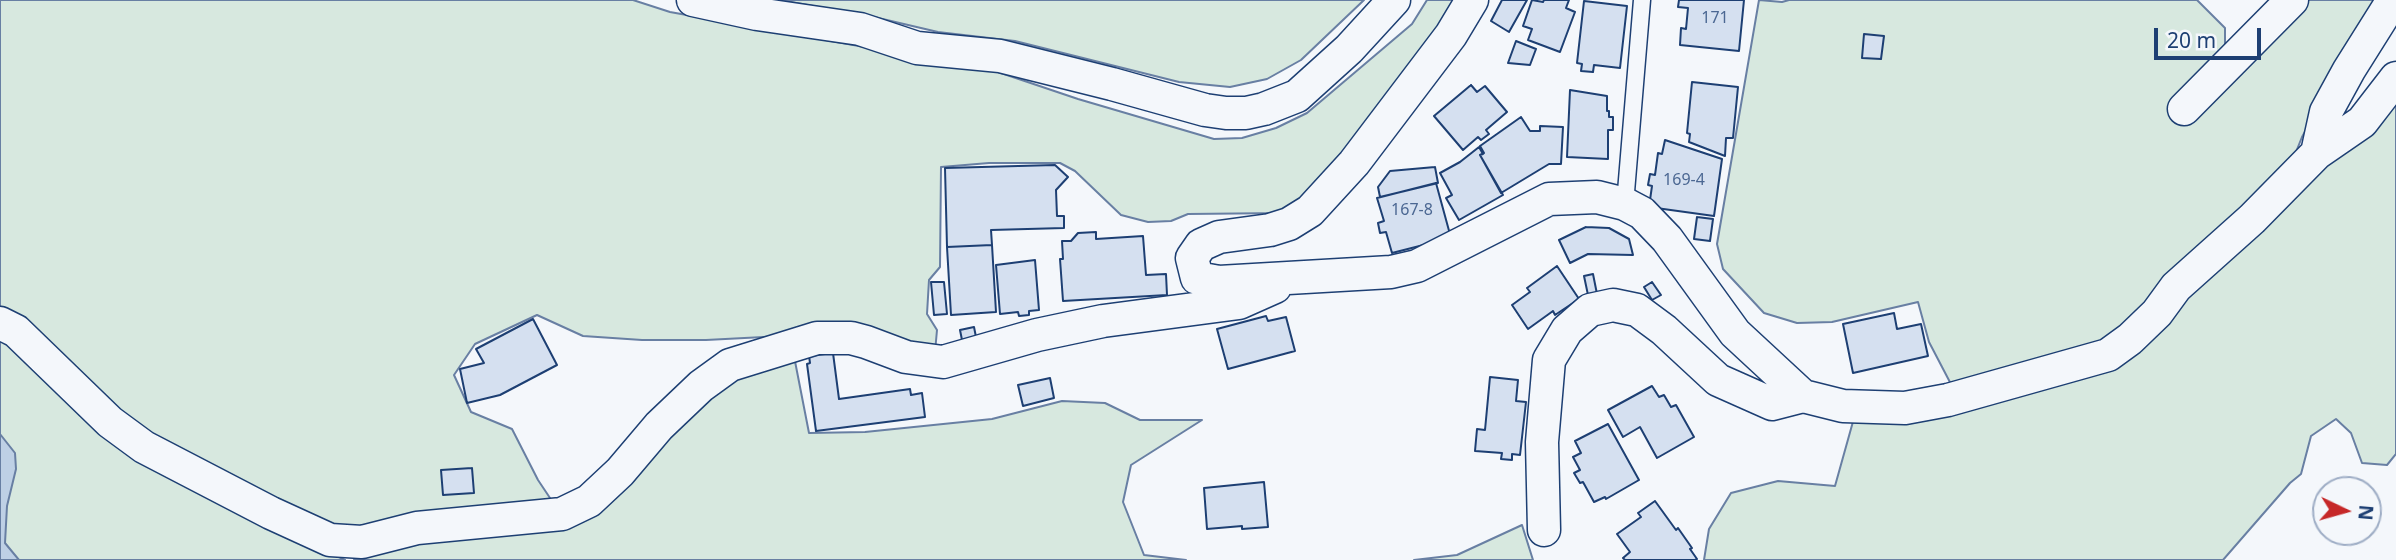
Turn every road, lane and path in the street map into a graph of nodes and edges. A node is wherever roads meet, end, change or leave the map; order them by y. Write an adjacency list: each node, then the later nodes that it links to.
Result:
1 (693, 0): 2 (street)
2 (1394, 0)
3 (1472, 0): 11 (street)
4 (1642, 0): 10 (lane)
5 (2292, 0): 8 (street)
6 (2393, 0): 9 (street)
7 (2396, 78): 9 (street)
8 (2184, 109)
9 (2317, 153): 13 (street)
10 (1625, 204): 11 (street); 13 (street)
11 (1295, 278): 12 (street)
12 (0, 323)
13 (1802, 396): 14 (street)
14 (1544, 530)

